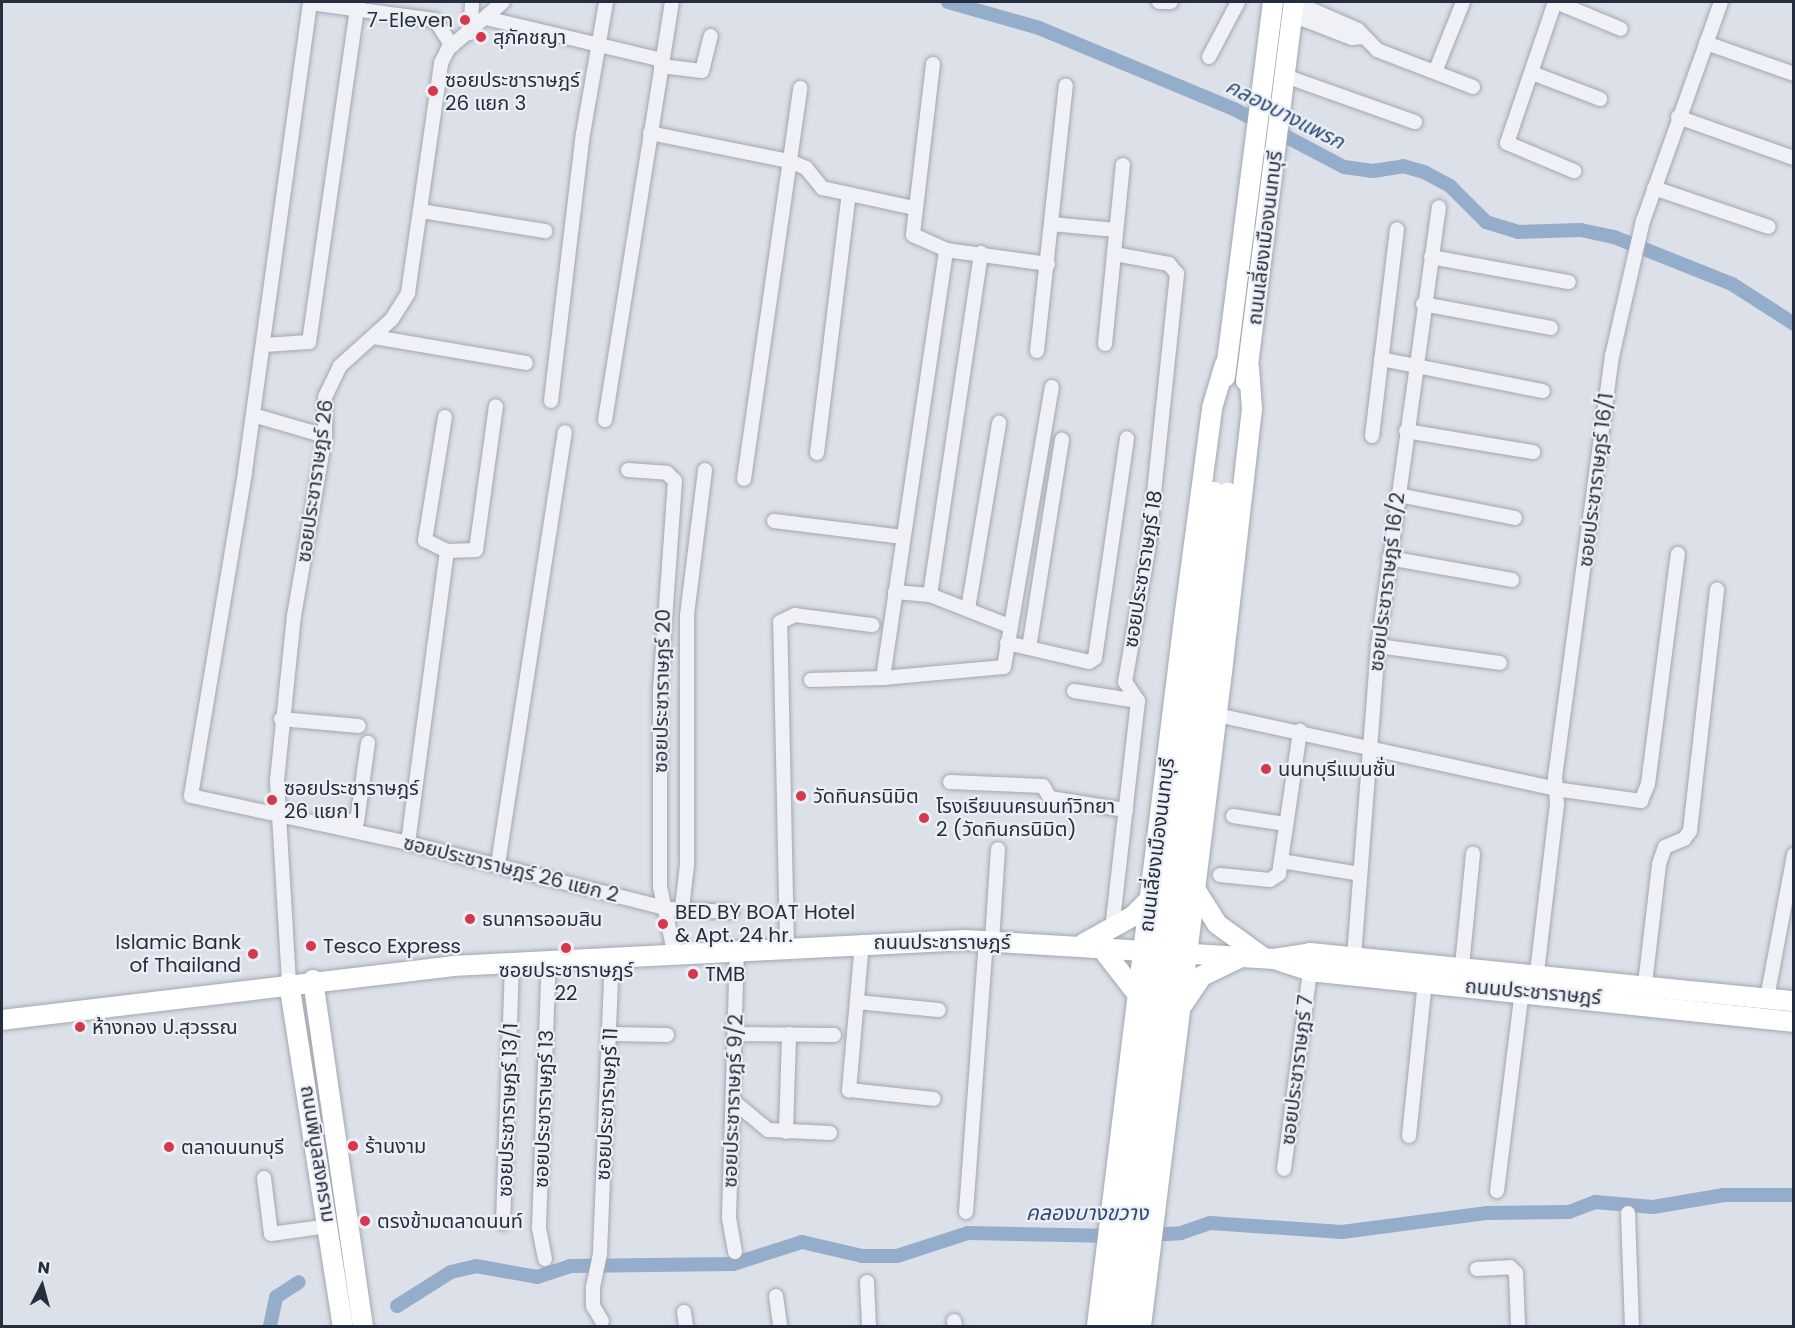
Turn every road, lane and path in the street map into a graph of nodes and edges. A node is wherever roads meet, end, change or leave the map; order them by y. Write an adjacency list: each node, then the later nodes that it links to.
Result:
1 (472, 2): 17 (street)
2 (503, 2): 15 (street, ซอยประชาราษฎร์ 26)
3 (606, 2): 20 (street)
4 (672, 2): 23 (street)
5 (1159, 2): 6 (street)
6 (1171, 2)
7 (1238, 2): 22 (street)
8 (1273, 2): 64 (main road, ถนนเลี่ยงเมืองนนทบุรี)
9 (1463, 2): 25 (street)
10 (1555, 2): 16 (street); 26 (street)
11 (1721, 2): 19 (street, ซอยประชาราษฎร์ 16/1)
12 (310, 3): 13 (street); 60 (street)
13 (357, 5): 21 (street); 60 (street)
14 (1293, 6): 25 (street); 28 (main road, ถนนเลี่ยงเมืองนนทบุรี)
15 (490, 18): 17 (street, ซอยประชาราษฎร์ 26); 20 (street)
16 (1621, 29)
17 (470, 33): 21 (street, ซอยประชาราษฎร์ 26)
18 (711, 36): 23 (street)
19 (1706, 43): 27 (street); 33 (street, ซอยประชาราษฎร์ 16/1)
20 (597, 44): 23 (street); 69 (street)
21 (452, 46): 44 (street, ซอยประชาราษฎร์ 26)
22 (1209, 57)
23 (662, 63): 35 (street)
24 (933, 64): 43 (street)
25 (1435, 72): 30 (street)
26 (1532, 73): 32 (street); 39 (street)
27 (1794, 74)
28 (1285, 84): 34 (street); 66 (main road, ถนนเลี่ยงเมืองนนทบุรี)
29 (1066, 86): 45 (street)
30 (1473, 87)
31 (800, 88): 37 (street)
32 (1600, 99)
33 (1678, 117): 36 (street); 40 (street, ซอยประชาราษฎร์ 16/1)
34 (1415, 122)
35 (650, 133): 37 (street); 73 (street)
36 (1794, 158)
37 (789, 161): 41 (street); 85 (street)
38 (1123, 165): 47 (street)
39 (1574, 171)
40 (1654, 188): 46 (street); 116 (street, ซอยประชาราษฎร์ 16/1)
41 (849, 194): 43 (street); 82 (street)
42 (1439, 207): 53 (street, ซอยประชาราษฎร์ 16/2)
43 (914, 208): 50 (street)
44 (421, 211): 49 (street); 58 (street, ซอยประชาราษฎร์ 26)
45 (1051, 224): 47 (street); 54 (street)
46 (1768, 227)
47 (1116, 230): 52 (street)
48 (1398, 230): 62 (street)
49 (545, 231)
50 (946, 250): 51 (street); 90 (street)
51 (981, 253): 54 (street); 97 (street)
52 (1114, 254): 59 (street); 108 (street, ซอยประชาราษฎร์ 18)
53 (1431, 257): 55 (street); 56 (street, ซอยประชาราษฎร์ 16/2)
54 (1048, 264): 61 (street)
55 (1569, 282)
56 (1423, 304): 57 (street); 65 (street, ซอยประชาราษฎร์ 16/2)
57 (1551, 328)
58 (374, 337): 63 (street); 77 (street, ซอยประชาราษฎร์ 26)
59 (1105, 344)
60 (264, 345): 71 (street)
61 (1037, 351)
62 (1382, 359): 65 (street); 78 (street)
63 (526, 363)
64 (1225, 364): 86 (main road, ถนนเลี่ยงเมืองนนทบุรี); 128 (main road, ถนนเลี่ยงเมืองนนทบุรี)
65 (1414, 365): 68 (street); 75 (street, ซอยประชาราษฎร์ 16/2)
66 (1249, 368): 86 (main road, ถนนเลี่ยงเมืองนนทบุรี); 109 (main road, ถนนเลี่ยงเมืองนนทบุรี)
67 (1052, 387): 100 (street)
68 (1543, 391)
69 (551, 401)
70 (496, 406): 91 (street)
71 (253, 415): 77 (street); 118 (street)
72 (445, 417): 91 (street)
73 (605, 420)
74 (999, 423): 98 (street)
75 (1406, 431): 81 (street); 87 (street, ซอยประชาราษฎร์ 16/2)
76 (565, 432): 129 (street)
77 (325, 436): 110 (street, ซอยประชาราษฎร์ 26)
78 (1372, 436)
79 (1127, 438): 103 (street)
80 (1062, 440): 103 (street)
81 (1533, 452)
82 (817, 453)
83 (628, 470): 135 (street, ซอยประชาราษฎร์ 20)
84 (705, 470): 135 (street)
85 (744, 479)
86 (1221, 493): 188 (main road, ถนนเลี่ยงเมืองนนทบุรี, bridge)
87 (1398, 495): 88 (street); 93 (street, ซอยประชาราษฎร์ 16/2)
88 (1515, 518)
89 (774, 521): 90 (street)
90 (903, 537): 96 (street)
91 (447, 551): 123 (street)
92 (1678, 554): 116 (street)
93 (1389, 558): 94 (street); 102 (street, ซอยประชาราษฎร์ 16/2)
94 (1512, 580)
95 (1717, 590): 158 (street)
96 (895, 592): 97 (street); 105 (street)
97 (930, 595): 98 (street)
98 (968, 609): 100 (street)
99 (872, 626): 141 (street)
100 (1009, 626): 101 (street)
101 (1007, 643): 103 (street); 105 (street)
102 (1378, 646): 104 (street); 114 (street, ซอยประชาราษฎร์ 16/2)
103 (1029, 648)
104 (1500, 663)
105 (884, 678): 106 (street)
106 (811, 680)
107 (1074, 691): 108 (street)
108 (1138, 701): 117 (street)
109 (1217, 715): 112 (street); 130 (main road, ถนนเลี่ยงเมืองนนทบุรี)
110 (281, 718): 111 (street); 118 (street, ซอยประชาราษฎร์ 26)
111 (359, 726)
112 (1300, 731): 114 (street); 122 (street)
113 (368, 743): 121 (street)
114 (1371, 745): 116 (street); 131 (street, ซอยประชาราษฎร์ 16/2)
115 (950, 782): 117 (street)
116 (1555, 789): 154 (street, ซอยประชาราษฎร์ 16/1)
117 (1126, 810): 137 (street)
118 (277, 813): 121 (street, ซอยประชาราษฎร์ 26 แยก 2); 157 (street, ซอยประชาราษฎร์ 26)
119 (313, 816): 121 (street)
120 (1233, 816): 122 (street)
121 (337, 823): 123 (street, ซอยประชาราษฎร์ 26 แยก 2)
122 (1286, 824): 127 (street)
123 (408, 843): 129 (street, ซอยประชาราษฎร์ 26 แยก 2)
124 (998, 849): 138 (street)
125 (1473, 854): 152 (street)
126 (1794, 855): 161 (street)
127 (1281, 861): 131 (street); 132 (street)
128 (1156, 862): 130 (main road); 134 (main road, ถนนเลี่ยงเมืองนนทบุรี)
129 (498, 864): 135 (street, ซอยประชาราษฎร์ 26 แยก 2)
130 (1198, 864): 133 (main road, ถนนเลี่ยงเมืองนนทบุรี)
131 (1360, 874): 147 (street, ซอยประชาราษฎร์ 16/2)
132 (1220, 875)
133 (1195, 889): 145 (main road, ถนนเลี่ยงเมืองนนทบุรี); 150 (main road)
134 (1152, 897): 137 (main road); 143 (main road, ถนนเลี่ยงเมืองนนทบุรี)
135 (675, 909): 136 (street, ซอยประชาราษฎร์ 26 แยก 2); 144 (street, ซอยประชาราษฎร์ 20)
136 (732, 912)
137 (1112, 929): 140 (main road)
138 (989, 941): 139 (main road, ถนนประชาราษฎร์); 140 (main road, ถนนประชาราษฎร์); 182 (street)
139 (862, 942): 141 (main road, ถนนประชาราษฎร์); 163 (street)
140 (1091, 945): 143 (main road, ถนนประชาราษฎร์); 160 (main road)
141 (787, 946): 142 (main road, ถนนประชาราษฎร์)
142 (737, 948): 144 (main road, ถนนประชาราษฎร์); 170 (street, ซอยประชาราษฎร์ 9/2)
143 (1144, 949): 145 (main road, ถนนประชาราษฎร์); 160 (main road, ถนนเลี่ยงเมืองนนทบุรี)
144 (674, 951): 146 (main road, ถนนประชาราษฎร์)
145 (1188, 953): 148 (main road, ถนนประชาราษฎร์); 165 (main road, ถนนเลี่ยงเมืองนนทบุรี)
146 (612, 954): 149 (main road, ถนนประชาราษฎร์); 169 (street, ซอยประชาราษฎร์ 11)
147 (1354, 957): 150 (main road, ถนนประชาราษฎร์); 152 (main road, ถนนประชาราษฎร์)
148 (1240, 958): 150 (main road, ถนนประชาราษฎร์); 165 (main road)
149 (549, 959): 151 (main road, ถนนประชาราษฎร์); 187 (street, ซอยประชาราษฎร์ 13)
150 (1270, 959): 153 (main road, ถนนประชาราษฎร์)
151 (512, 962): 155 (main road, ถนนประชาราษฎร์); 184 (street, ซอยประชาราษฎร์ 13/1)
152 (1462, 966): 154 (main road, ถนนประชาราษฎร์)
153 (1310, 971): 156 (main road, ถนนประชาราษฎร์); 179 (street, ซอยประชาราษฎร์ 7)
154 (1537, 972): 158 (main road, ถนนประชาราษฎร์)
155 (313, 980): 157 (main road, ถนนประชาราษฎร์); 195 (main road, ถนนพิบูลสงคราม)
156 (1425, 981): 159 (main road, ถนนประชาราษฎร์); 178 (street)
157 (289, 982): 166 (main road, ถนนประชาราษฎร์); 185 (main road, ถนนพิบูลสงคราม)
158 (1645, 984): 161 (main road, ถนนประชาราษฎร์)
159 (1522, 991): 167 (main road, ถนนประชาราษฎร์); 181 (street)
160 (1138, 995): 168 (main road, ถนนเลี่ยงเมืองนนทบุรี)
161 (1767, 998): 162 (main road, ถนนประชาราษฎร์)
162 (1794, 1001)
163 (857, 1002): 164 (street); 174 (street)
164 (939, 1010)
165 (1180, 1016): 168 (main road); 188 (main road, ถนนเลี่ยงเมืองนนทบุรี)
166 (2, 1020)
167 (1794, 1022)
168 (1135, 1025): 199 (main road, ถนนเลี่ยงเมืองนนทบุรี)
169 (611, 1034): 172 (street); 193 (street, ซอยประชาราษฎร์ 11)
170 (735, 1034): 171 (street); 175 (street, ซอยประชาราษฎร์ 9/2)
171 (789, 1034): 173 (street); 176 (street)
172 (667, 1035)
173 (834, 1035)
174 (934, 1099)
175 (733, 1101): 176 (street); 186 (street, ซอยประชาราษฎร์ 9/2)
176 (786, 1132): 177 (street)
177 (830, 1133)
178 (1409, 1136)
179 (1284, 1169)
180 (264, 1178): 185 (street)
181 (1497, 1191)
182 (966, 1212)
183 (1628, 1213): 204 (street)
184 (503, 1223)
185 (329, 1226): 194 (main road, ถนนพิบูลสงคราม)
186 (735, 1252)
187 (545, 1259)
188 (1134, 1262): 200 (main road, ถนนเลี่ยงเมืองนนทบุรี); 201 (main road, ถนนเลี่ยงเมืองนนทบุรี); 202 (main road, ถนนเลี่ยงเมืองนนทบุรี)
189 (1477, 1269): 203 (street)
190 (867, 1282): 198 (street)
191 (776, 1296): 197 (street)
192 (684, 1312): 196 (street)
193 (602, 1321)
194 (343, 1326)
195 (363, 1326)
196 (686, 1326)
197 (780, 1326)
198 (869, 1326)
199 (1097, 1326)
200 (1110, 1326)
201 (1126, 1326)
202 (1141, 1326)
203 (1518, 1326)
204 (1632, 1326)

